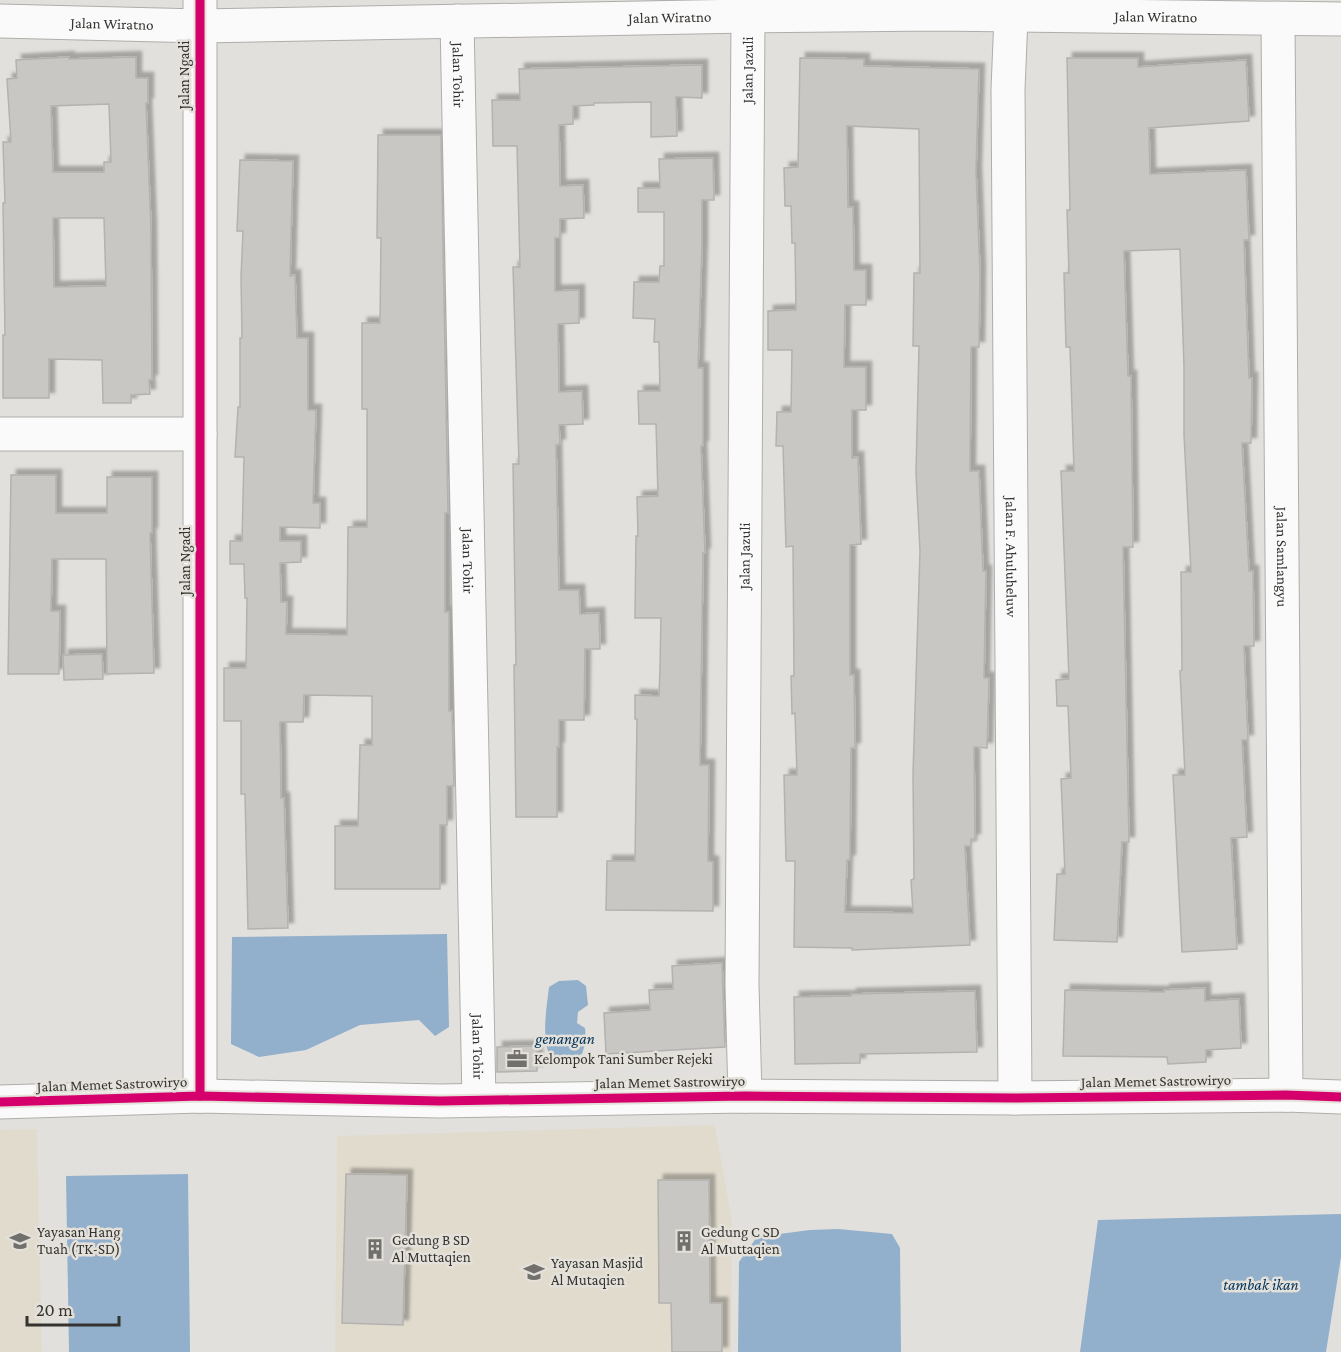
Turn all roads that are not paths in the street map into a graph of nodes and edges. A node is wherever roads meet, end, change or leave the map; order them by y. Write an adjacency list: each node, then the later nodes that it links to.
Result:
1 (200, 13): 6 (street, Jalan Wiratno); 7 (street, Jalan Wiratno); 9 (street, Jalan Ngadi)
2 (748, 16): 3 (street, Jalan Wiratno); 7 (street, Jalan Wiratno); 12 (street, Jalan Jazuli)
3 (1011, 17): 4 (street, Jalan Wiratno); 14 (street, Jalan F. Ahuluheluw)
4 (1278, 20): 5 (street, Jalan Wiratno); 10 (street, Jalan Samlangyu)
5 (1341, 20)
6 (0, 21)
7 (457, 21): 15 (street, Jalan Tohir)
8 (0, 434): 9 (street)
9 (200, 434): 11 (street, Jalan Ngadi)
10 (1286, 1095): 13 (street, Jalan Memet Sastrowiryo); 14 (street, Jalan Memet Sastrowiryo)
11 (200, 1096): 15 (street, Jalan Memet Sastrowiryo); 16 (street, Jalan Memet Sastrowiryo)
12 (745, 1096): 14 (street, Jalan Memet Sastrowiryo); 15 (street, Jalan Memet Sastrowiryo)
13 (1341, 1097)
14 (1015, 1098)
15 (478, 1100)
16 (0, 1102)

